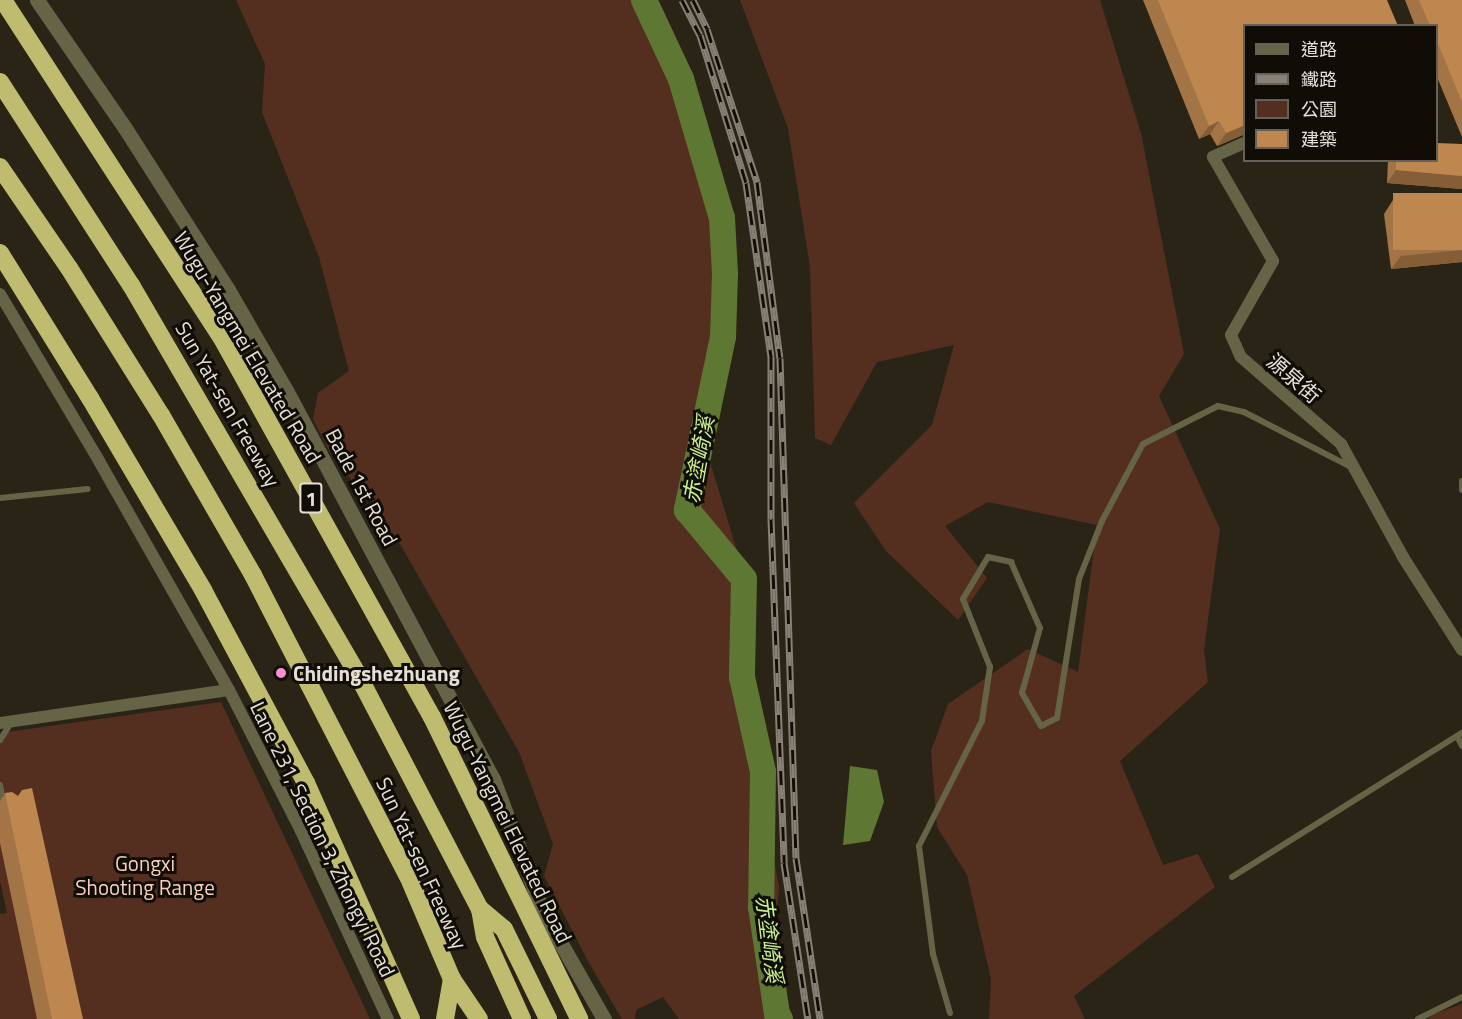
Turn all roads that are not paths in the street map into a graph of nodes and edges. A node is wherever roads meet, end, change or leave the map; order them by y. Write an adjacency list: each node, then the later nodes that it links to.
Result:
1 (3, 0): 32 (highway, Wugu-Yangmei Elevated Road / 1)
2 (37, 0): 33 (street, Bade 1st Road)
3 (0, 82): 22 (highway, Sun Yat-sen Freeway / 1)
4 (1243, 144): 8 (street, 源泉街)
5 (0, 167): 23 (highway, Sun Yat-sen Freeway)
6 (0, 253): 27 (highway)
7 (0, 294): 14 (street)
8 (1357, 470): 13 (street, 源泉街); 25 (lane)
9 (1462, 481): 11 (lane)
10 (88, 489): 12 (lane)
11 (1462, 490)
12 (0, 498)
13 (1462, 650)
14 (229, 690): 15 (street, Lane 231, Section 3, Zhongyi Road); 26 (street, Lane 231, Section 3, Zhongyi Road)
15 (6, 722): 17 (lane)
16 (1459, 734): 18 (lane); 21 (lane)
17 (0, 740)
18 (1462, 746)
19 (0, 784): 20 (lane)
20 (4, 808)
21 (1232, 877)
22 (480, 909): 30 (highway, Sun Yat-sen Freeway / 1); 31 (highway)
23 (452, 980): 28 (highway); 29 (highway, Sun Yat-sen Freeway)
24 (1462, 997): 34 (lane)
25 (950, 1013)
26 (388, 1019)
27 (411, 1019)
28 (446, 1019)
29 (478, 1019)
30 (522, 1019)
31 (548, 1019)
32 (579, 1019)
33 (604, 1019)
34 (1419, 1019)

